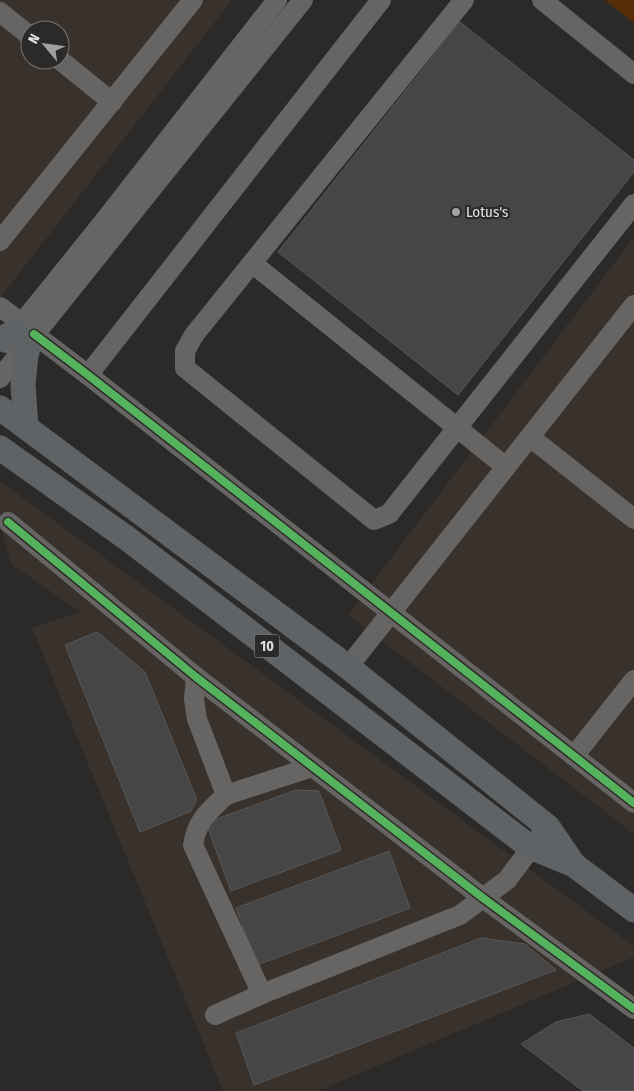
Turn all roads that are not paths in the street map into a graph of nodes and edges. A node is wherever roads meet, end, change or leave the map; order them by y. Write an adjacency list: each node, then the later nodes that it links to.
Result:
1 (193, 0): 11 (street)
2 (277, 0): 17 (street)
3 (303, 0): 17 (street)
4 (381, 0): 18 (street)
5 (464, 0): 14 (street)
6 (542, 0): 10 (street)
7 (0, 12): 8 (street)
8 (20, 28)
9 (70, 68): 11 (street)
10 (634, 74)
11 (112, 102): 13 (street)
12 (634, 204): 23 (street)
13 (0, 241)
14 (252, 263): 23 (street); 23 (street)
15 (634, 305): 24 (street)
16 (0, 307): 17 (street)
17 (17, 337): 18 (street); 19 (street); 21 (main road)
18 (88, 375): 30 (street)
19 (0, 378)
20 (0, 408): 21 (main road, 10)
21 (26, 427): 31 (main road, 10)
22 (0, 429): 29 (main road)
23 (457, 429): 26 (street)
24 (530, 437): 26 (street); 27 (street)
25 (0, 448): 29 (main road, 10)
26 (506, 467): 30 (street)
27 (634, 519)
28 (8, 522): 32 (street)
29 (128, 539): 39 (main road, 10)
30 (391, 613): 31 (street); 34 (street)
31 (348, 667): 38 (main road, 10)
32 (196, 677): 35 (street); 36 (street)
33 (634, 680): 34 (street)
34 (574, 756): 37 (street)
35 (312, 767): 36 (street); 41 (street)
36 (226, 795): 43 (street)
37 (634, 803)
38 (548, 826): 39 (street); 40 (main road, 10)
39 (530, 848): 40 (main road, 10); 41 (street)
40 (574, 865): 42 (main road, 10)
41 (483, 898): 43 (street); 44 (street)
42 (634, 910)
43 (262, 994): 45 (street)
44 (634, 1009)
45 (215, 1015)

